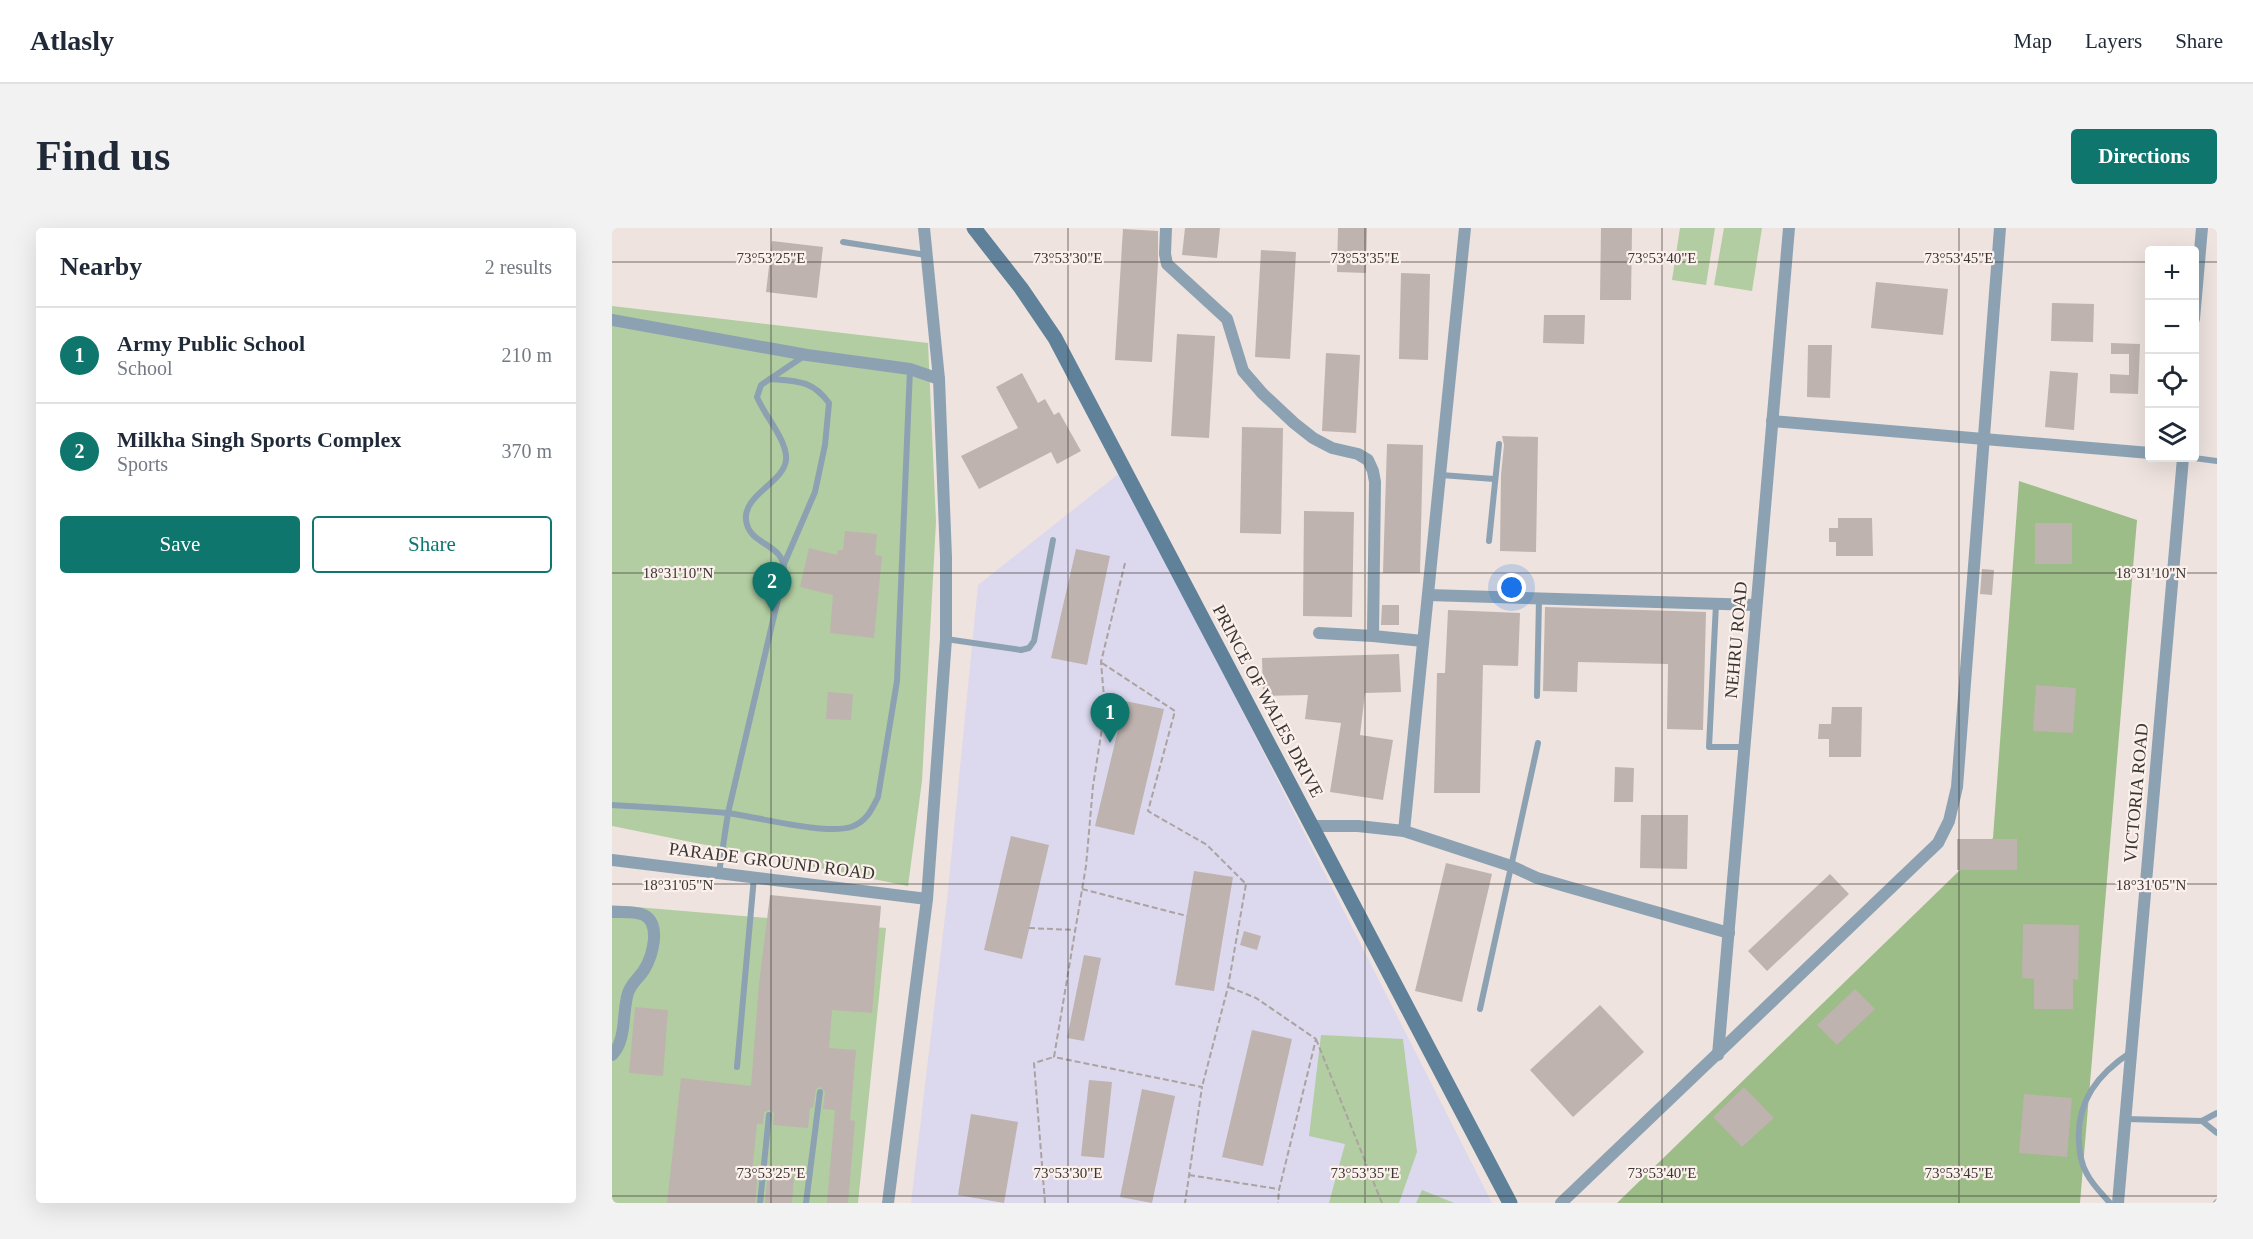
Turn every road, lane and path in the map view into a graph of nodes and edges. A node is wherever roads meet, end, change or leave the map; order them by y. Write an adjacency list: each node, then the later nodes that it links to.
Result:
1 (924, 228): 9 (street)
2 (974, 228): 43 (main road, PRINCE OF WALES DRIVE)
3 (1166, 228): 34 (street)
4 (1465, 228): 23 (street)
5 (1789, 228): 16 (street, NEHRU ROAD)
6 (2000, 228): 17 (street)
7 (2202, 228): 10 (street)
8 (843, 242): 9 (lane)
9 (926, 255): 15 (street)
10 (2196, 300)
11 (612, 320): 12 (street)
12 (807, 355): 13 (street); 14 (lane)
13 (910, 369): 15 (street); 42 (lane)
14 (769, 379): 28 (lane); 28 (lane)
15 (939, 379): 35 (street)
16 (1772, 421): 17 (street); 32 (street, NEHRU ROAD)
17 (1982, 439): 19 (street); 61 (street)
18 (1499, 444): 24 (lane)
19 (2145, 453)
20 (2199, 459): 21 (lane)
21 (2217, 461)
22 (2182, 462): 59 (street, VICTORIA ROAD)
23 (1440, 475): 24 (lane); 29 (street)
24 (1494, 479): 26 (lane)
25 (1053, 540): 35 (lane)
26 (1489, 541)
27 (1125, 563): 37 (path)
28 (784, 564): 42 (lane)
29 (1428, 595): 30 (street); 36 (street)
30 (1539, 598): 31 (street); 38 (lane)
31 (1716, 604): 32 (street); 40 (lane)
32 (1756, 606): 40 (street, NEHRU ROAD)
33 (1319, 633): 34 (street)
34 (1373, 636): 36 (street)
35 (946, 639): 50 (street)
36 (1423, 641): 44 (street)
37 (1101, 662): 49 (path); 56 (path)
38 (1537, 696)
39 (1538, 743): 46 (lane)
40 (1744, 747): 55 (street, NEHRU ROAD)
41 (612, 805): 42 (lane)
42 (728, 813): 47 (lane)
43 (1312, 826): 44 (street); 80 (main road, PRINCE OF WALES DRIVE)
44 (1404, 831): 46 (street)
45 (612, 860): 47 (street, PARADE GROUND ROAD)
46 (1511, 866): 55 (street); 57 (lane)
47 (719, 873): 48 (street, PARADE GROUND ROAD)
48 (754, 877): 50 (street, PARADE GROUND ROAD); 63 (lane)
49 (1082, 889): 52 (path); 54 (path)
50 (927, 899): 75 (street)
51 (612, 912): 60 (street)
52 (1187, 916)
53 (1029, 928): 54 (path)
54 (1076, 930): 62 (path)
55 (1729, 933): 61 (street, NEHRU ROAD)
56 (1228, 987): 58 (path); 64 (path)
57 (1480, 1009)
58 (1316, 1039): 72 (path); 79 (path)
59 (2131, 1051): 68 (street, VICTORIA ROAD); 82 (lane)
60 (612, 1055)
61 (1718, 1055): 81 (street)
62 (1054, 1057): 64 (path); 76 (path)
63 (737, 1066)
64 (1203, 1087): 71 (path)
65 (820, 1092): 74 (lane)
66 (2217, 1113): 69 (lane)
67 (769, 1115): 73 (lane)
68 (2126, 1119): 69 (lane); 83 (street, VICTORIA ROAD)
69 (2202, 1120): 70 (lane)
70 (2217, 1133)
71 (1189, 1175): 72 (path); 77 (path)
72 (1279, 1190): 78 (path)
73 (760, 1203)
74 (806, 1203)
75 (888, 1203)
76 (1045, 1203)
77 (1185, 1203)
78 (1278, 1203)
79 (1382, 1203)
80 (1510, 1203)
81 (1561, 1203)
82 (2110, 1203)
83 (2118, 1203)

